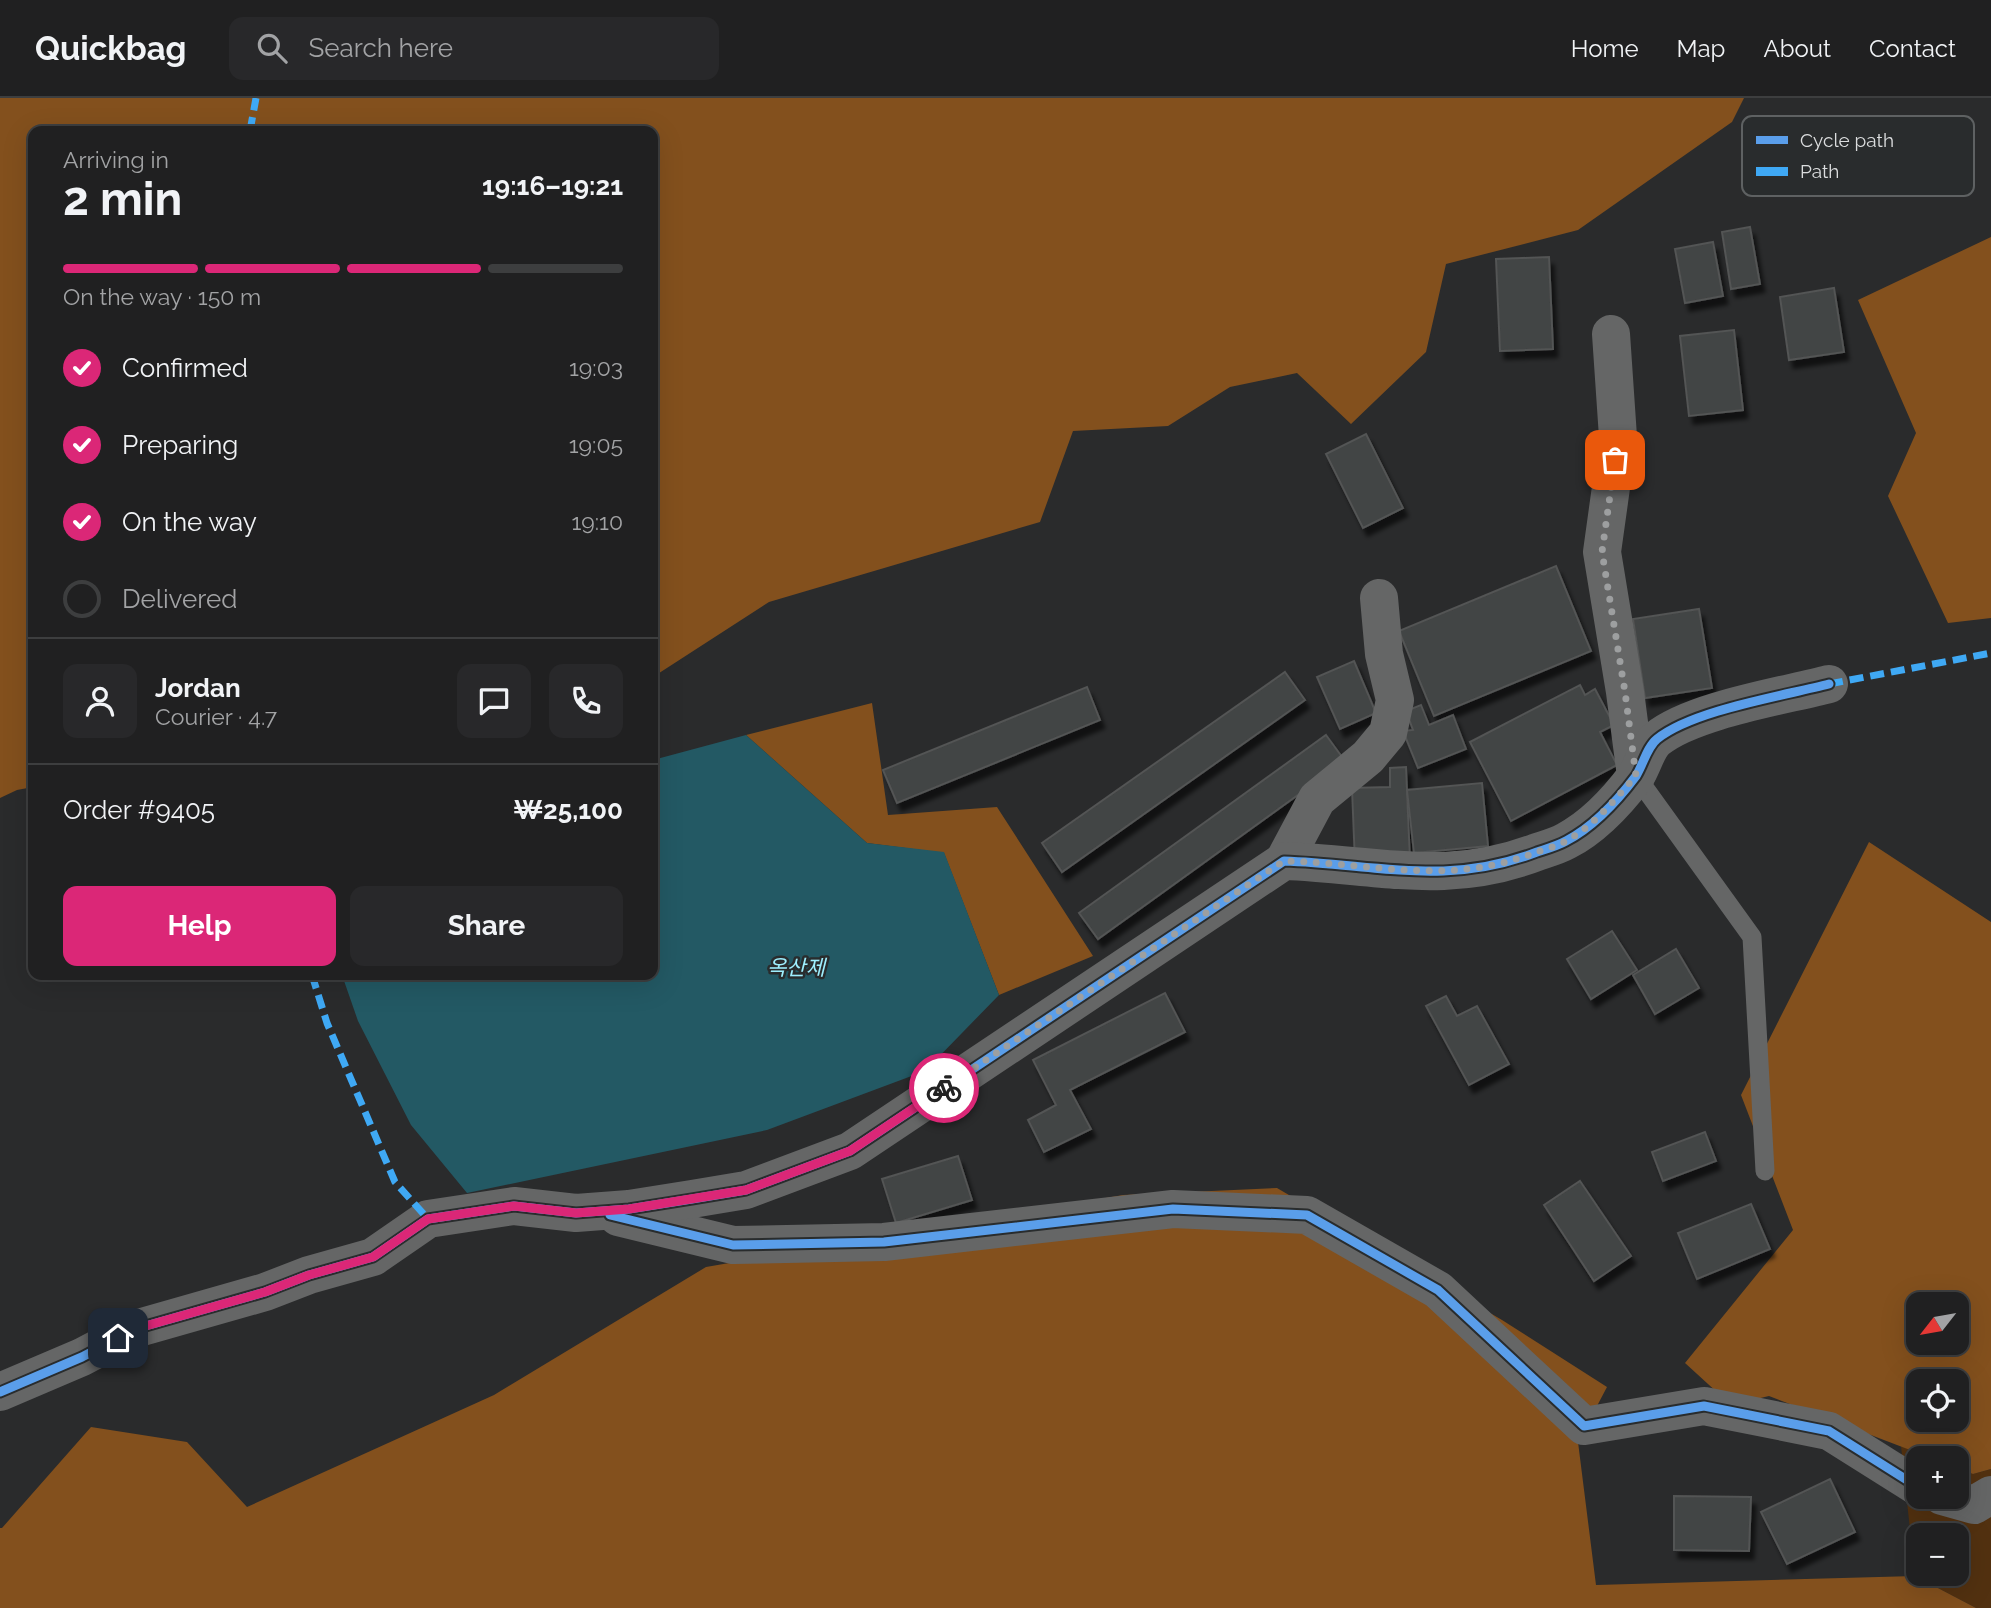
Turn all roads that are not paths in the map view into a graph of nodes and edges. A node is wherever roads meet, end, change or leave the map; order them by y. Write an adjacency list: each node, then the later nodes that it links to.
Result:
1 (1611, 334): 4 (street)
2 (1380, 598): 5 (street)
3 (1829, 684): 4 (street)
4 (1636, 776): 5 (street); 6 (lane)
5 (1284, 861): 7 (street)
6 (1765, 1171)
7 (596, 1212): 8 (street); 9 (street)
8 (0, 1392)
9 (1906, 1479)
10 (1991, 1495): 11 (street)
11 (1969, 1504)

